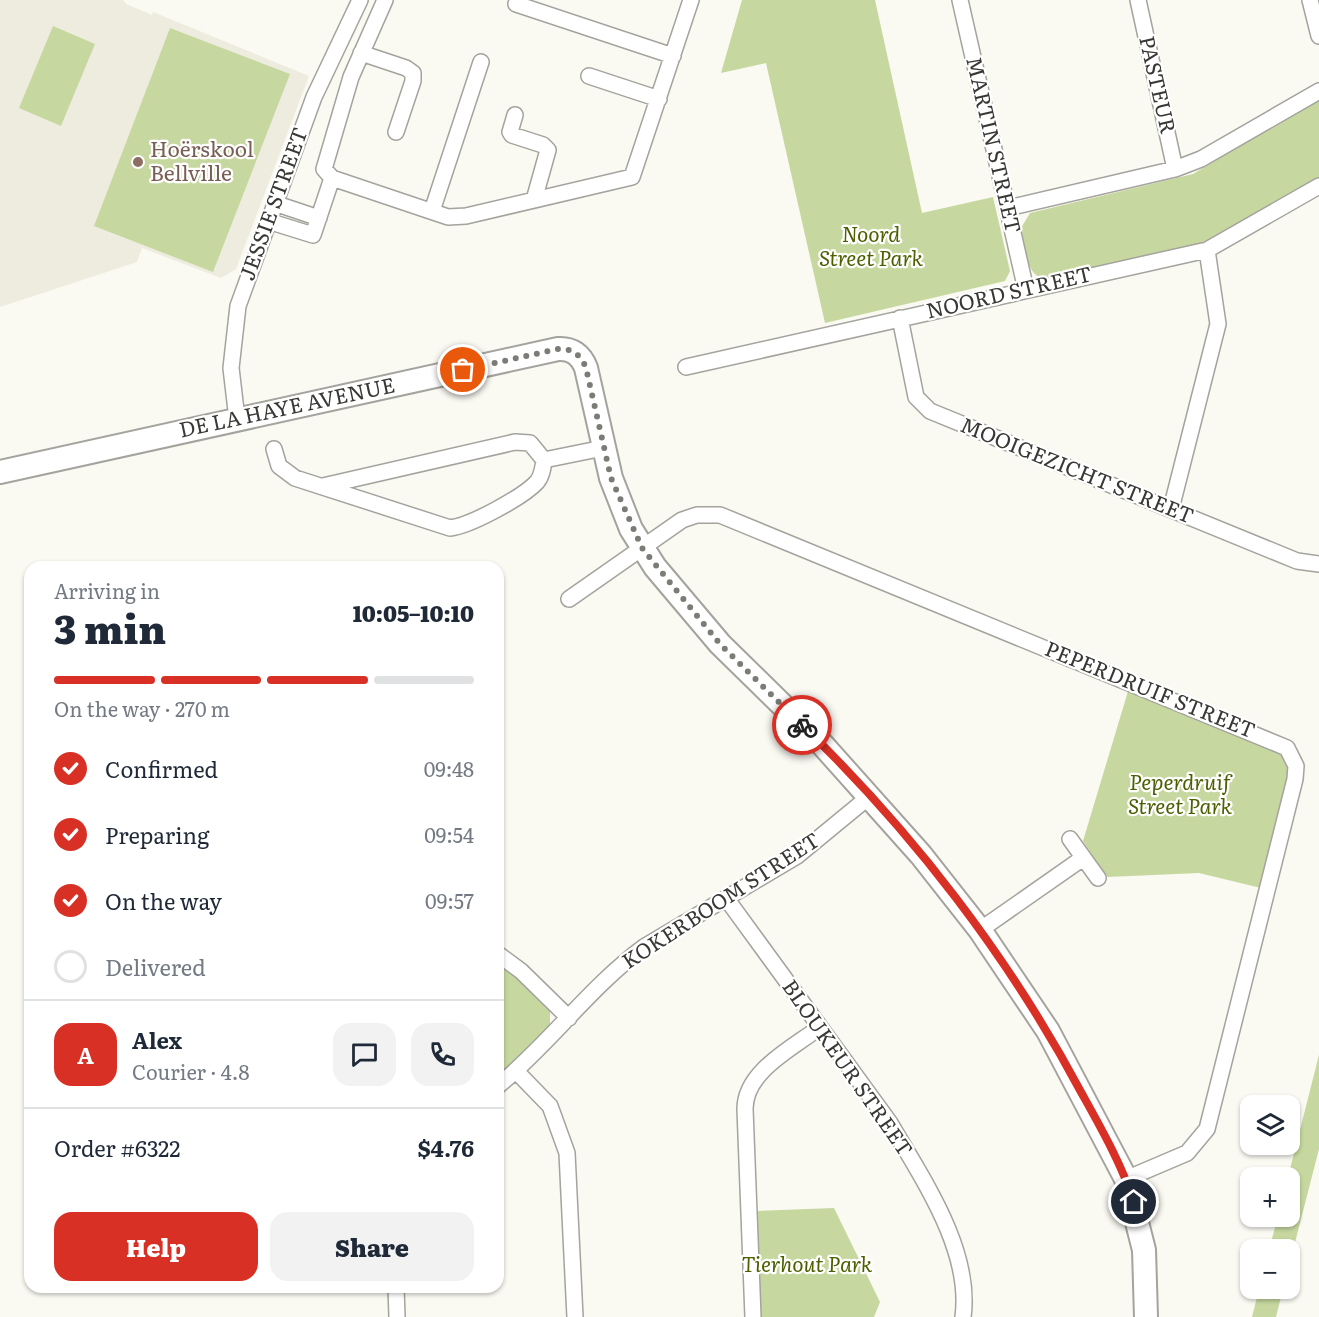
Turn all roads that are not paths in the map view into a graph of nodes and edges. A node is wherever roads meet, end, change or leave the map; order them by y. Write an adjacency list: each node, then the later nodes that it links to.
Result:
1 (360, 0): 21 (street, JESSIE STREET)
2 (385, 0): 9 (street)
3 (691, 0): 10 (street)
4 (960, 0): 22 (street, MARTIN STREET)
5 (1138, 0): 17 (street, PASTEUR)
6 (1310, 0): 8 (street)
7 (516, 4): 10 (street)
8 (1319, 36)
9 (361, 53): 16 (street); 18 (street)
10 (673, 56): 14 (street)
11 (481, 62): 24 (street)
12 (589, 76): 14 (street)
13 (1319, 91): 17 (street)
14 (659, 99): 20 (street)
15 (515, 115): 20 (street)
16 (396, 132)
17 (1175, 169): 22 (street)
18 (332, 178): 24 (street); 25 (street)
19 (1319, 186): 28 (street, NOORD STREET)
20 (534, 200): 24 (street)
21 (274, 203): 23 (street); 26 (street, JESSIE STREET)
22 (1008, 208): 29 (street, MARTIN STREET)
23 (293, 210): 25 (street); 27 (street)
24 (432, 211)
25 (319, 218): 27 (street)
26 (268, 221): 27 (street); 32 (street, JESSIE STREET)
27 (287, 227)
28 (1207, 250): 29 (street, NOORD STREET); 38 (street)
29 (1026, 290): 30 (street, NOORD STREET)
30 (900, 318): 31 (street, NOORD STREET); 38 (street, MOOIGEZICHT STREET)
31 (686, 367)
32 (237, 419): 33 (street, DE LA HAYE AVENUE); 36 (street, DE LA HAYE AVENUE)
33 (603, 448): 35 (street); 39 (street)
34 (274, 449): 37 (street)
35 (543, 460): 37 (street); 37 (street)
36 (0, 472)
37 (323, 486)
38 (1171, 509): 40 (street, MOOIGEZICHT STREET)
39 (642, 548): 41 (street, PEPERDRUIF STREET); 42 (street); 53 (street, PEPERDRUIF STREET)
40 (1319, 564)
41 (568, 599)
42 (870, 796): 46 (street, KOKERBOOM STREET); 47 (street)
43 (1070, 840): 44 (street)
44 (1083, 858): 45 (street); 47 (street)
45 (1098, 878)
46 (726, 898): 49 (street, KOKERBOOM STREET); 50 (street, BLOUKEUR STREET)
47 (980, 930): 53 (street)
48 (504, 958): 49 (street)
49 (569, 1018): 51 (street, KOKERBOOM STREET)
50 (820, 1027): 57 (street); 58 (street, BLOUKEUR STREET)
51 (516, 1071): 52 (street, KOKERBOOM STREET); 56 (street)
52 (504, 1081)
53 (1126, 1179): 59 (street)
54 (396, 1293): 55 (street)
55 (397, 1317)
56 (575, 1317)
57 (753, 1317)
58 (963, 1317)
59 (1146, 1317)

